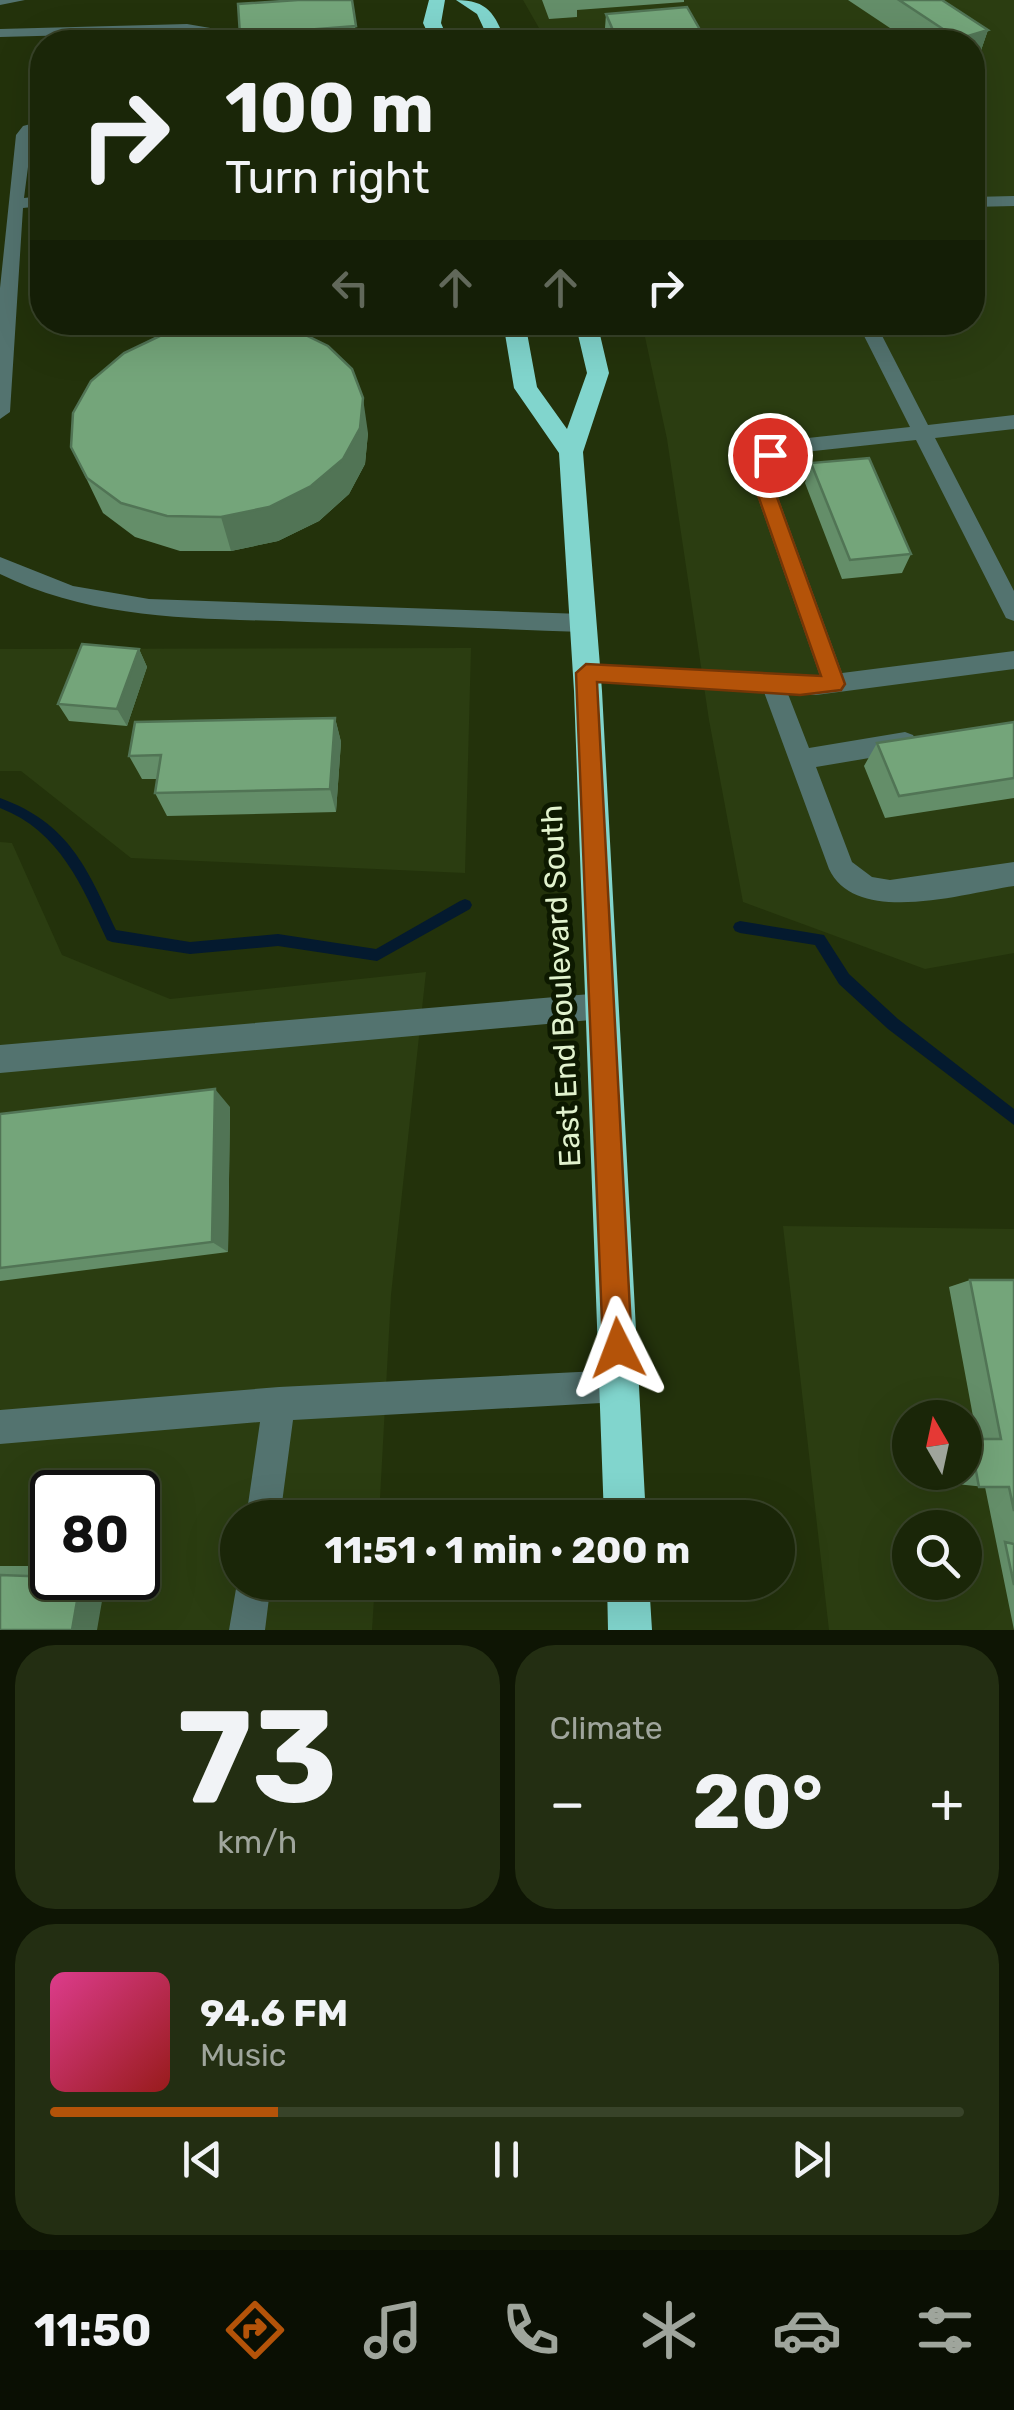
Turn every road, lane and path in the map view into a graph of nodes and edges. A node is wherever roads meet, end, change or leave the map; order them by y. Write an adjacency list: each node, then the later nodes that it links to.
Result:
1 (0, 0): 2 (street)
2 (18, 0)
3 (438, 0): 7 (highway)
4 (464, 0): 8 (highway)
5 (112, 30): 6 (street)
6 (202, 30)
7 (436, 30)
8 (492, 30)
9 (30, 32): 10 (street)
10 (0, 33)
11 (30, 129): 15 (street)
12 (1014, 201): 14 (street)
13 (30, 202): 15 (street)
14 (985, 202)
15 (15, 204): 19 (street)
16 (516, 335): 22 (highway)
17 (589, 335): 22 (highway, East End Boulevard South)
18 (873, 335): 21 (street)
19 (0, 412)
20 (1014, 422): 21 (street)
21 (922, 432): 24 (street); 29 (street)
22 (571, 452): 25 (highway, East End Boulevard South)
23 (0, 565): 25 (street)
24 (1014, 612)
25 (583, 623): 27 (highway, East End Boulevard South)
26 (1014, 660): 29 (street)
27 (586, 673): 28 (street); 33 (highway, East End Boulevard South)
28 (773, 684): 29 (street); 31 (street)
29 (834, 684)
30 (936, 737): 31 (street)
31 (801, 759): 32 (street)
32 (1014, 874)
33 (602, 1006): 34 (street); 35 (highway, East End Boulevard South)
34 (0, 1059)
35 (619, 1386): 36 (street); 39 (highway, East End Boulevard South)
36 (279, 1404): 37 (street); 38 (street)
37 (0, 1427)
38 (266, 1500)
39 (624, 1500)
40 (251, 1600): 42 (street)
41 (629, 1600): 43 (highway)
42 (246, 1630)
43 (630, 1630)

